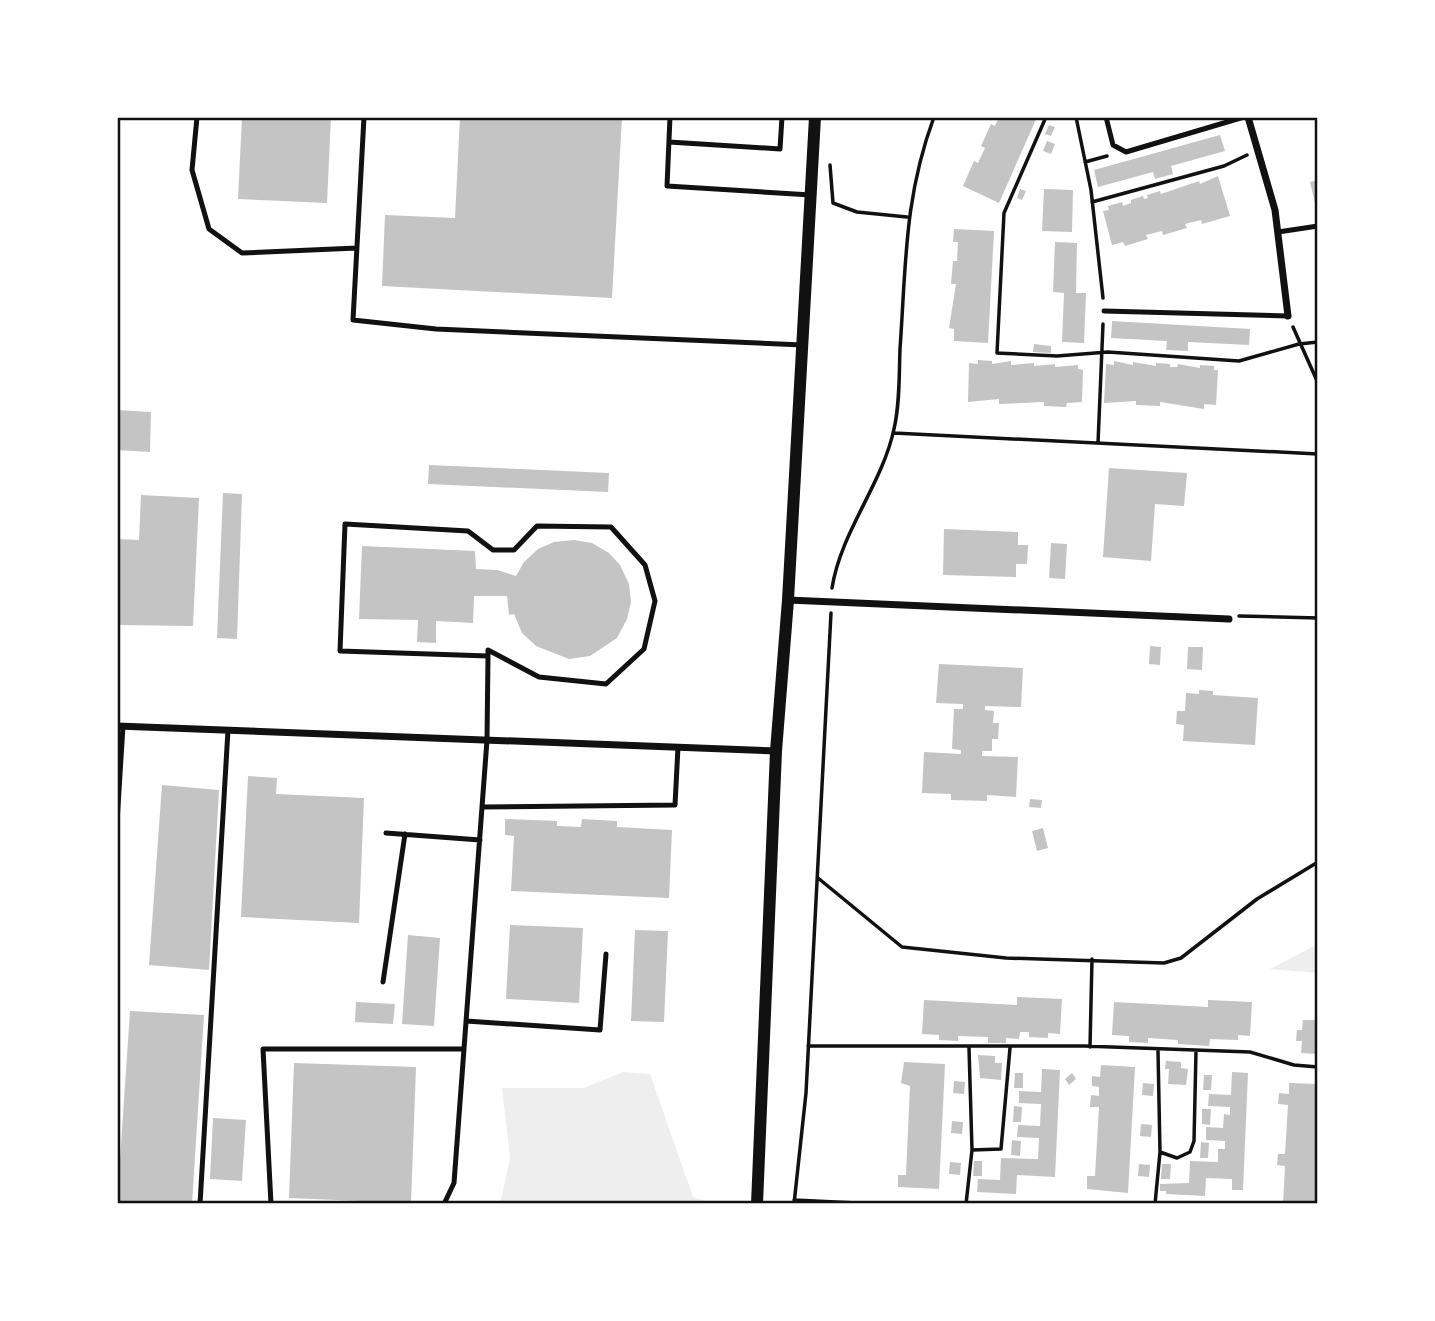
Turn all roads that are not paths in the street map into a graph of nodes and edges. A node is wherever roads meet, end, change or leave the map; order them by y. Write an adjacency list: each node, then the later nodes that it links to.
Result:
1 (197, 117): 12 (lane)
2 (364, 117): 12 (lane)
3 (670, 117): 8 (lane)
4 (782, 117): 8 (lane)
5 (815, 117): 9 (street)
6 (1106, 117): 7 (lane)
7 (1246, 117): 11 (street)
8 (669, 142): 9 (lane)
9 (811, 195): 15 (street)
10 (1318, 226): 11 (lane)
11 (1278, 232): 14 (street)
12 (357, 248): 15 (lane)
13 (1104, 311): 14 (lane)
14 (1289, 316)
15 (803, 345): 16 (street)
16 (788, 600): 17 (street); 23 (street)
17 (1229, 619)
18 (488, 656): 18 (lane); 21 (lane)
19 (120, 726): 20 (street); 25 (lane)
20 (228, 730): 21 (street); 33 (lane)
21 (487, 740): 22 (street); 24 (lane)
22 (678, 747): 23 (street); 24 (lane)
23 (776, 751): 36 (street)
24 (482, 807): 28 (lane)
25 (117, 822)
26 (386, 833): 27 (lane)
27 (405, 834): 28 (lane); 30 (lane)
28 (480, 840): 31 (lane)
29 (606, 954): 31 (lane)
30 (383, 982)
31 (466, 1021): 32 (lane)
32 (464, 1049): 34 (lane); 35 (lane)
33 (200, 1204)
34 (271, 1204)
35 (444, 1204)
36 (757, 1204)

